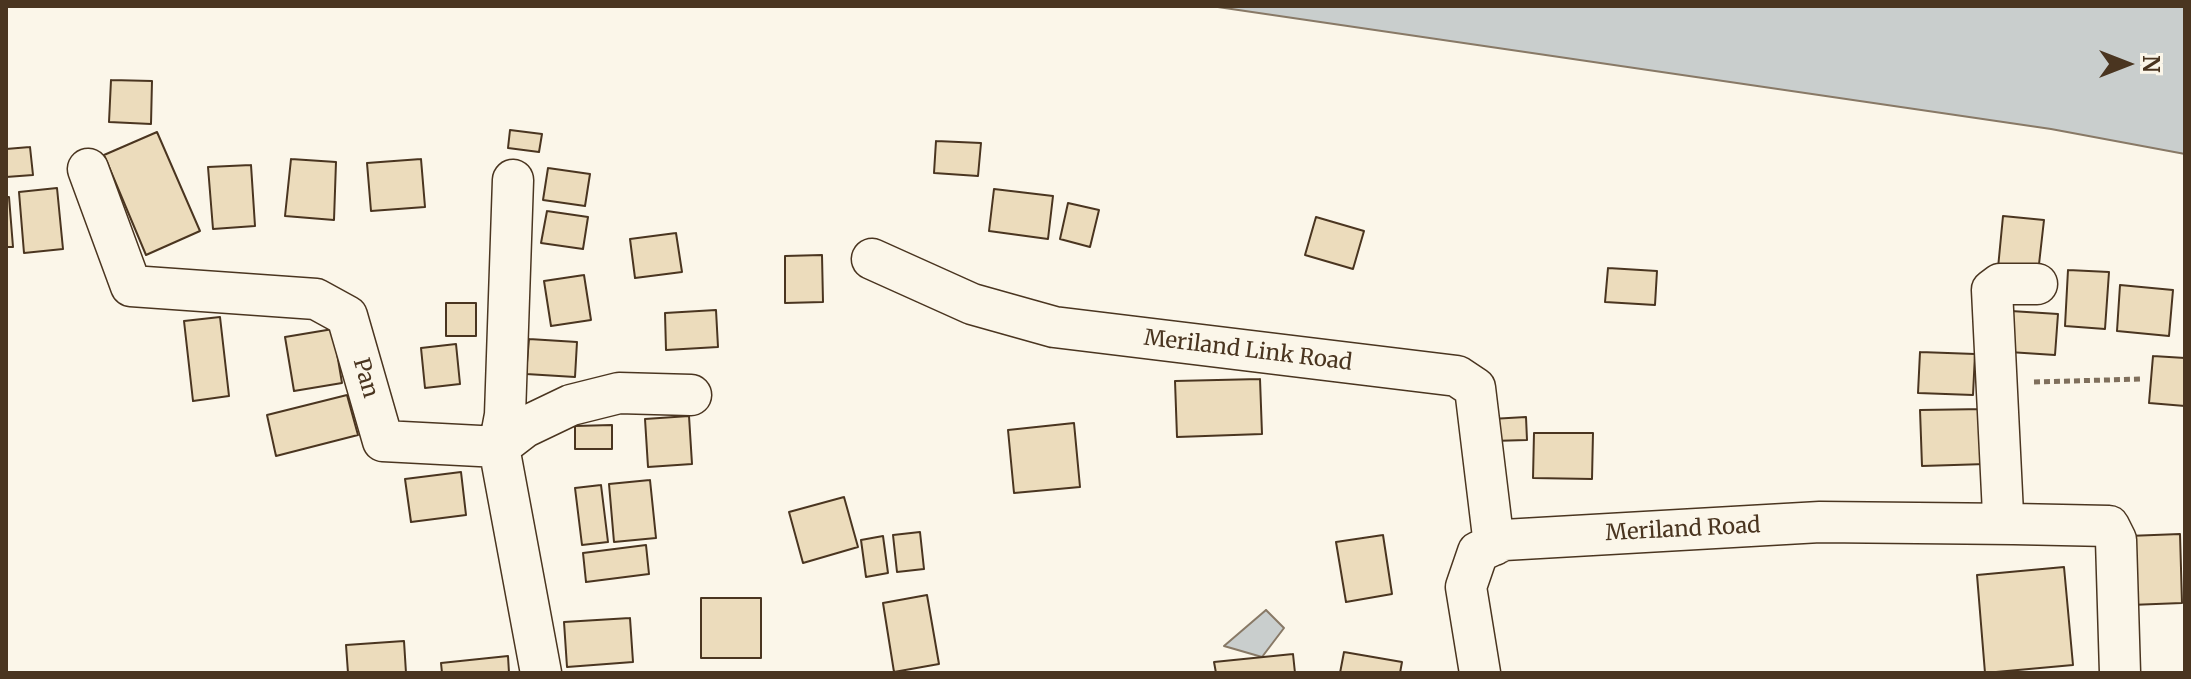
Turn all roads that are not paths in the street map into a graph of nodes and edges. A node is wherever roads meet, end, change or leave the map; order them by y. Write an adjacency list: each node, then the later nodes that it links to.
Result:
1 (88, 169): 6 (street, Pan)
2 (513, 180): 6 (street)
3 (872, 259): 8 (street, Meriland Link Road)
4 (2037, 284): 7 (street)
5 (691, 395): 6 (street)
6 (499, 447): 9 (street)
7 (2014, 524): 8 (street, Meriland Road); 11 (street)
8 (1494, 545): 10 (street)
9 (541, 673)
10 (1480, 673)
11 (2120, 673)

